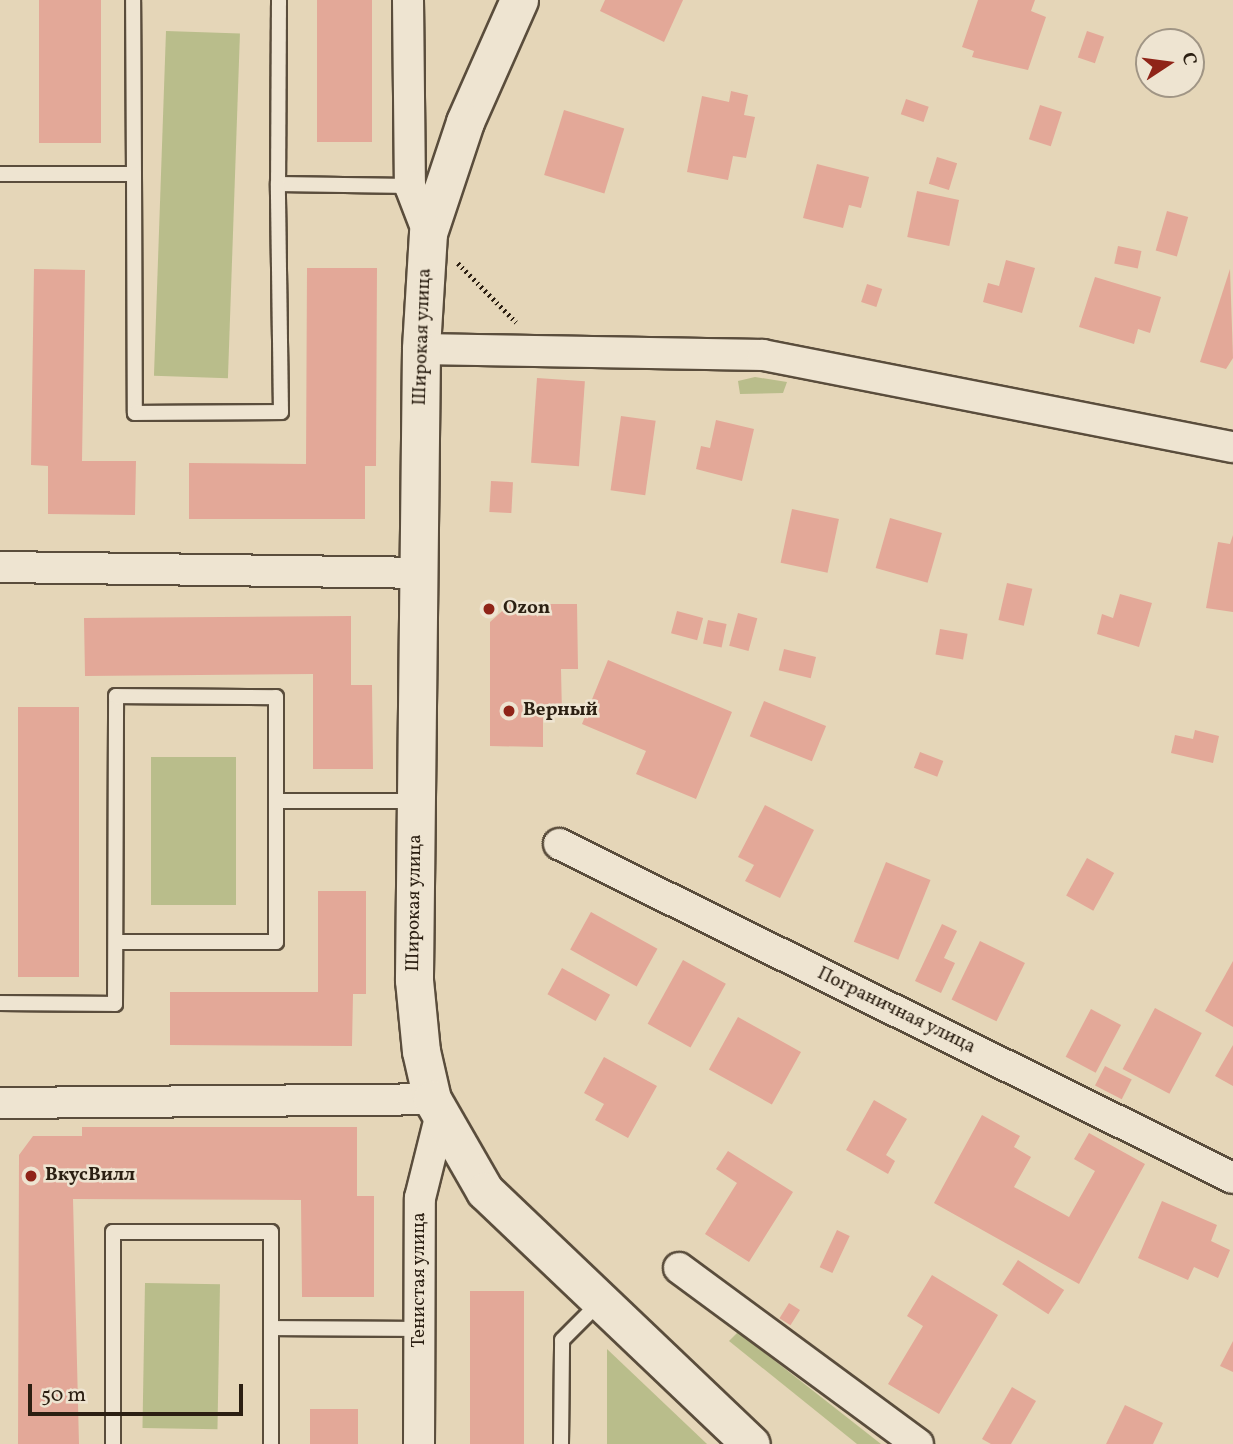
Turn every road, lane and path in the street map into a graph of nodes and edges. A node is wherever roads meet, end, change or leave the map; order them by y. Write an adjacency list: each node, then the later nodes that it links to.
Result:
1 (133, 0): 6 (lane)
2 (279, 0): 7 (lane)
3 (408, 0): 8 (street)
4 (519, 0): 9 (street, Широкая улица)
5 (0, 174): 6 (lane)
6 (134, 174): 7 (lane)
7 (278, 184): 8 (lane)
8 (410, 186): 9 (street)
9 (428, 233): 10 (street, Широкая улица); 11 (path)
10 (421, 349): 11 (street); 14 (street, Широкая улица)
11 (545, 351): 12 (street)
12 (1233, 447)
13 (0, 567): 14 (street)
14 (418, 573): 16 (street, Широкая улица)
15 (276, 801): 16 (lane); 18 (lane); 18 (lane)
16 (416, 801): 21 (street, Широкая улица)
17 (559, 844): 22 (street, Пограничная улица)
18 (116, 942): 19 (lane)
19 (0, 1003)
20 (0, 1103): 21 (street)
21 (436, 1109): 24 (street, Широкая улица); 26 (street, Тенистая улица)
22 (1233, 1178)
23 (679, 1268): 32 (street)
24 (601, 1301): 30 (lane); 31 (street, Широкая улица)
25 (271, 1328): 26 (lane); 27 (lane); 28 (lane)
26 (419, 1329): 29 (street, Тенистая улица)
27 (113, 1444)
28 (271, 1444)
29 (419, 1444)
30 (561, 1444)
31 (751, 1444)
32 (919, 1444)

